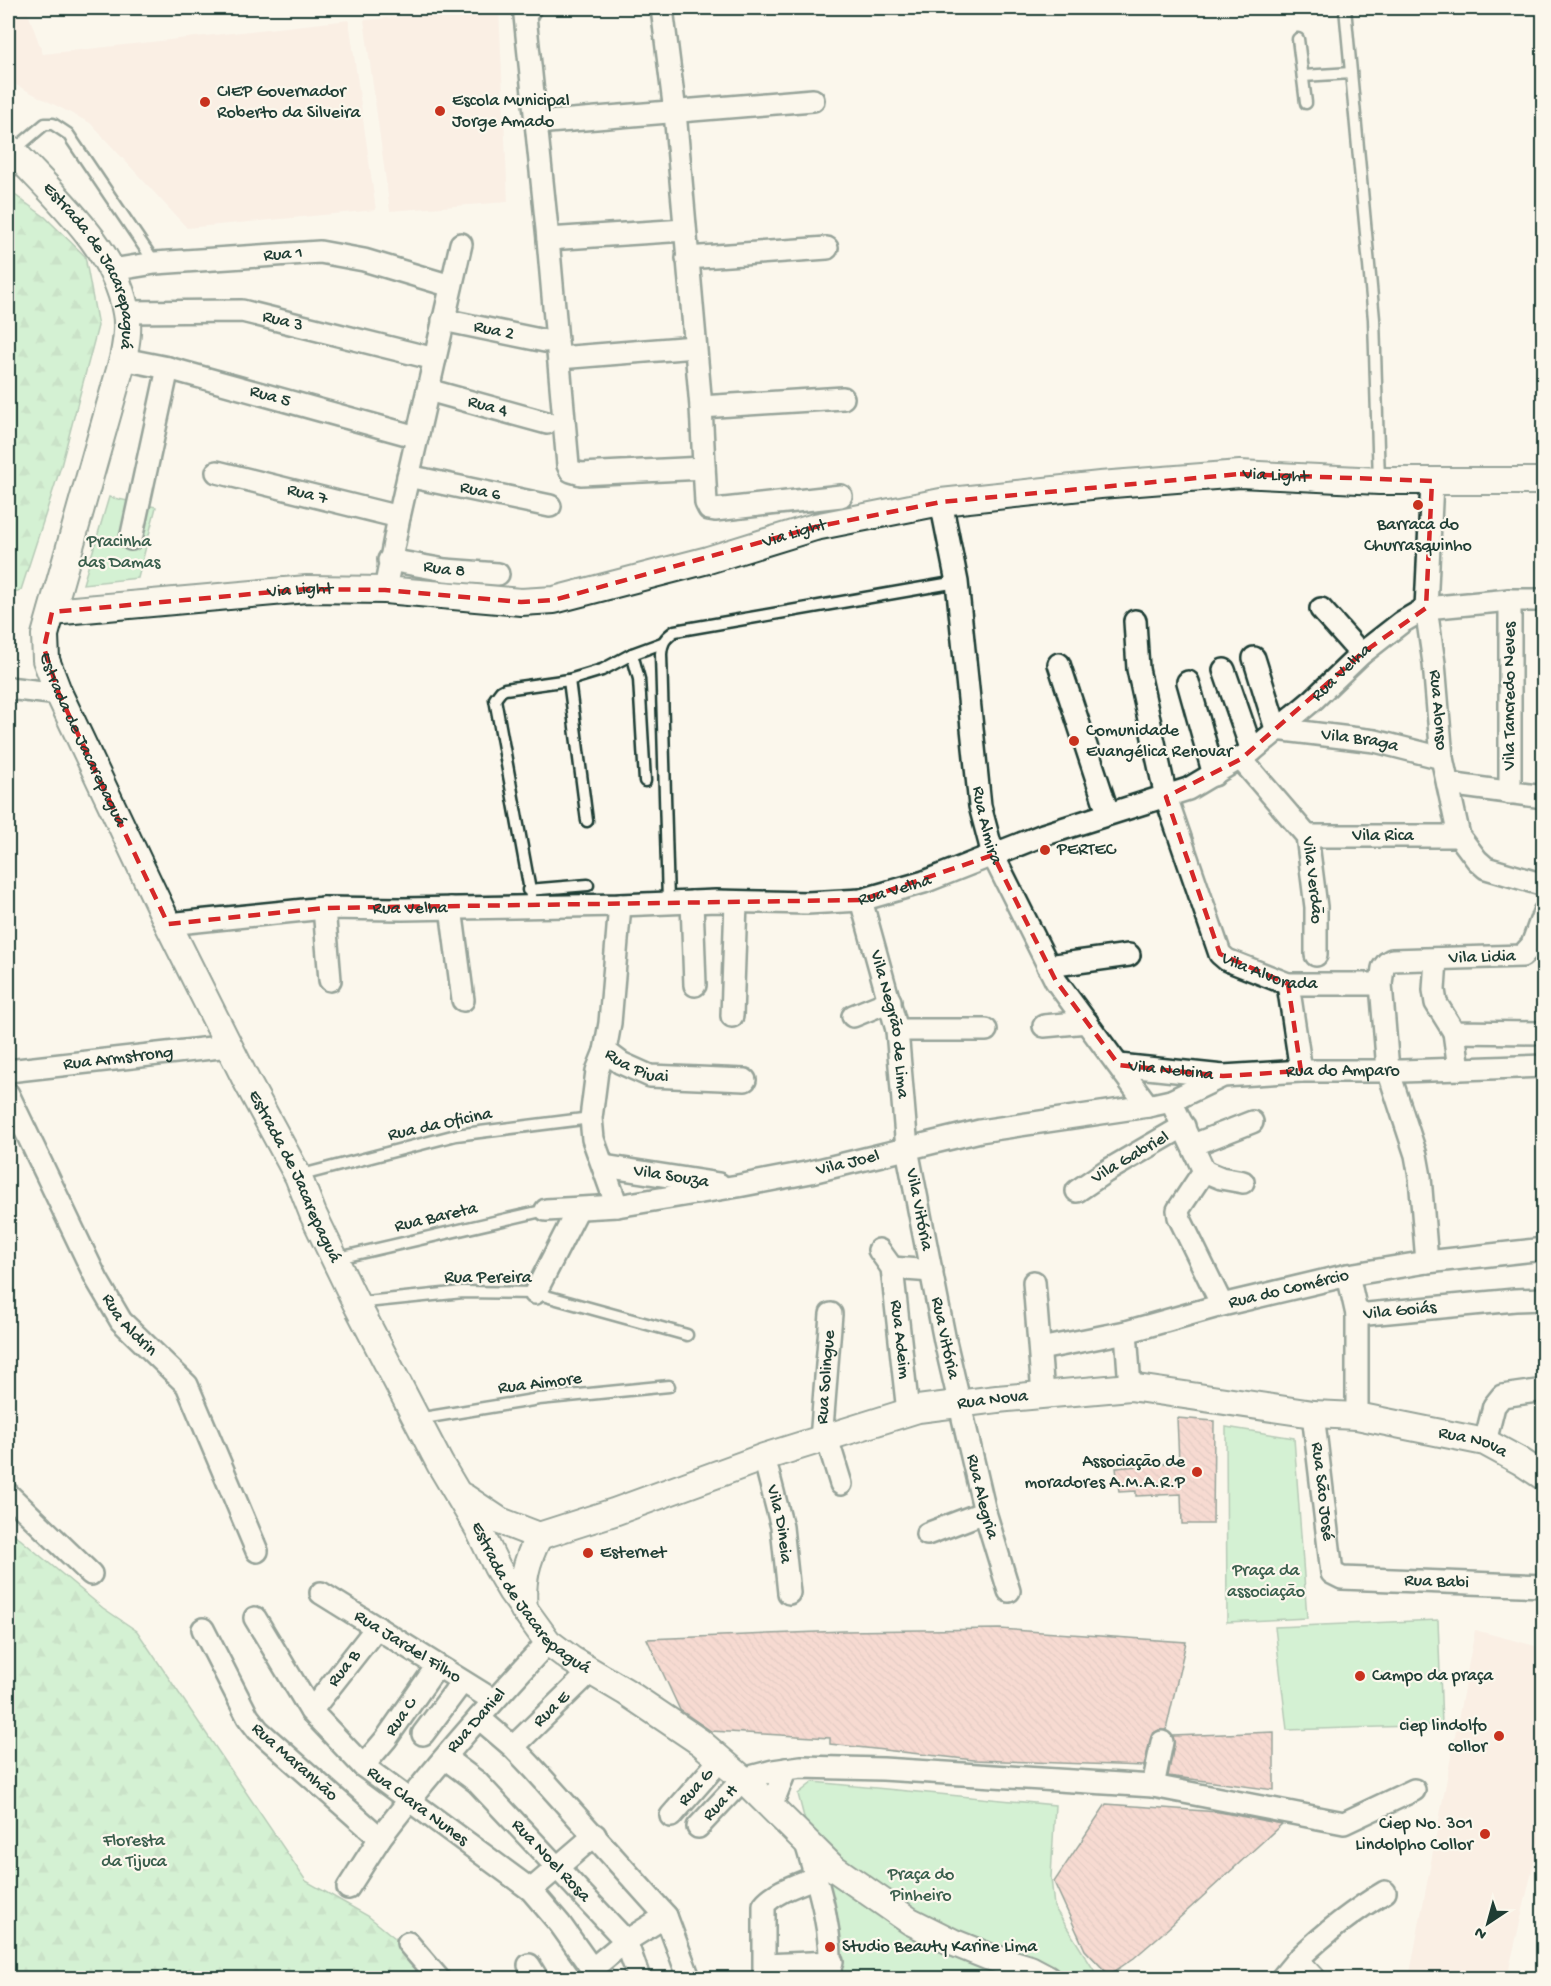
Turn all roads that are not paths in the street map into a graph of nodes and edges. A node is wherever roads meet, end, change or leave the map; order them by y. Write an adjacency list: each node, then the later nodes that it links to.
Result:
1 (530, 8): 10 (street)
2 (662, 8): 9 (street)
3 (1345, 8): 5 (lane)
4 (1298, 39): 6 (lane)
5 (1351, 73): 6 (lane); 36 (lane)
6 (1303, 76): 8 (lane)
7 (813, 100): 9 (street)
8 (1306, 104)
9 (675, 112): 10 (street); 12 (street)
10 (536, 123): 13 (street)
11 (10, 150): 17 (lane); 18 (street, Estrada de Jacarepaguá)
12 (685, 230): 13 (street); 16 (street)
13 (548, 239): 24 (street)
14 (461, 244): 19 (street)
15 (827, 248): 16 (street)
16 (687, 258): 23 (street)
17 (155, 263): 18 (street, Rua 1); 19 (street, Rua 1)
18 (112, 270): 20 (street, Estrada de Jacarepaguá)
19 (451, 286): 21 (street)
20 (126, 312): 25 (street, Estrada de Jacarepaguá); 26 (street, Rua 3)
21 (443, 320): 22 (street, Rua 2); 26 (street)
22 (545, 341)
23 (695, 347): 24 (street); 30 (street)
24 (559, 358): 33 (street)
25 (123, 359): 27 (street, Rua 5); 52 (street, Estrada de Jacarepaguá)
26 (435, 359): 28 (street)
27 (168, 368): 32 (street, Rua 5); 43 (street)
28 (428, 390): 31 (street, Rua 4); 32 (street)
29 (843, 398): 30 (street)
30 (701, 407): 33 (street)
31 (547, 423)
32 (417, 437): 35 (street)
33 (704, 468): 39 (street)
34 (217, 472): 42 (street, Rua 7)
35 (408, 476): 41 (street, Rua 6); 42 (street)
36 (1380, 481): 38 (street, Via Light); 40 (street, Via Light)
37 (1544, 481): 38 (street, Via Light)
38 (1432, 482): 50 (street, Rua Alonso)
39 (841, 496)
40 (941, 502): 46 (street, Rua Almira); 47 (street, Via Light)
41 (550, 506)
42 (399, 517): 44 (street)
43 (131, 539)
44 (389, 560): 45 (street, Rua 8); 47 (street)
45 (498, 574)
46 (957, 582): 54 (lane); 77 (street, Rua Almira)
47 (385, 590): 52 (street, Via Light)
48 (1510, 600): 49 (street, Rua Velha); 50 (street, Rua Velha); 70 (street, Vila Tancredo Neves)
49 (1544, 600)
50 (1426, 608): 56 (street, Rua Velha); 66 (street, Rua Alonso)
51 (1321, 609): 56 (street)
52 (52, 612): 63 (street, Estrada de Jacarepaguá)
53 (1135, 621): 71 (street, Vila Alvorada)
54 (662, 643): 55 (lane); 82 (lane)
55 (632, 654): 60 (lane); 68 (lane)
56 (1360, 654): 64 (street, Rua Velha)
57 (1254, 658): 64 (street)
58 (1059, 664): 73 (street)
59 (1224, 670): 65 (street)
60 (569, 680): 74 (lane); 80 (lane)
61 (1188, 682): 67 (street)
62 (8, 688): 63 (street)
63 (59, 694): 89 (street, Estrada de Jacarepaguá)
64 (1276, 729): 65 (street, Rua Velha); 66 (street, Vila Braga)
65 (1246, 755): 67 (street, Rua Velha); 75 (street, Vila Verdão)
66 (1442, 758): 69 (street, Rua Alonso)
67 (1214, 775): 71 (street, Rua Velha)
68 (645, 782)
69 (1448, 784): 70 (street); 76 (street, Rua Alonso)
70 (1510, 793): 72 (street)
71 (1166, 797): 73 (street, Rua Velha); 95 (street, Vila Alvorada)
72 (1544, 797)
73 (1108, 813): 77 (street, Rua Velha)
74 (587, 820)
75 (1307, 836): 76 (street, Vila Rica); 91 (street, Vila Verdão)
76 (1459, 837): 79 (street, Rua Alonso)
77 (993, 855): 81 (street, Rua Velha); 93 (street, Rua Almira)
78 (588, 885): 80 (lane)
79 (1544, 885)
80 (531, 898): 85 (street, Rua Velha); 87 (street, Rua Velha)
81 (861, 900): 84 (street, Rua Velha); 99 (street, Vila Negrão de Lima)
82 (668, 902): 83 (street, Rua Velha); 85 (street, Rua Velha)
83 (692, 902): 84 (street, Rua Velha); 97 (street)
84 (736, 902): 100 (street)
85 (620, 905): 109 (street, Rua Piuai)
86 (324, 908): 87 (street, Rua Velha); 89 (street, Rua Velha); 94 (street)
87 (451, 908): 98 (street)
88 (1544, 912): 92 (street, Vila Lidia)
89 (168, 924): 108 (street, Estrada de Jacarepaguá)
90 (1129, 955): 93 (street)
91 (1316, 955)
92 (1436, 959): 96 (street, Vila Lidia); 106 (street)
93 (1048, 966): 102 (street, Rua Almira)
94 (330, 980)
95 (1288, 984): 96 (street, Vila Alvorada); 114 (street)
96 (1381, 984): 115 (street)
97 (695, 986)
98 (463, 1000)
99 (890, 1001): 101 (street); 104 (street, Vila Negrão de Lima)
100 (732, 1016)
101 (853, 1016)
102 (1087, 1022): 103 (street); 110 (street, Rua Almira)
103 (1044, 1026)
104 (897, 1030): 105 (street); 125 (street, Vila Negrão de Lima)
105 (986, 1030)
106 (1454, 1032): 107 (street); 112 (street)
107 (1544, 1033)
108 (230, 1046): 113 (street, Rua Armstrong); 128 (street, Estrada de Jacarepaguá)
109 (605, 1051): 117 (street, Rua Piuai); 121 (street)
110 (1119, 1065): 116 (street, Vila Nelcina); 120 (street, Rua Almira)
111 (1544, 1066): 112 (street, Rua do Amparo)
112 (1459, 1069): 115 (street, Rua do Amparo)
113 (8, 1071)
114 (1301, 1071): 115 (street, Rua do Amparo); 116 (street, Rua do Amparo)
115 (1388, 1071): 138 (street)
116 (1223, 1076): 119 (street, Rua do Amparo)
117 (745, 1080)
118 (8, 1094): 171 (street, Rua Aldrin)
119 (1172, 1101): 120 (street, Rua do Amparo); 123 (street)
120 (1148, 1106): 125 (street, Vila Joel)
121 (591, 1118): 126 (street); 128 (lane, Rua da Oficina)
122 (1252, 1122): 124 (street)
123 (1184, 1126): 124 (street); 131 (street, Vila Gabriel)
124 (1193, 1145): 127 (street)
125 (907, 1149): 130 (street, Vila Joel); 140 (street, Vila Vitória)
126 (604, 1166): 130 (street, Vila Souza); 132 (street)
127 (1204, 1171): 129 (street); 146 (street)
128 (298, 1176): 137 (street, Estrada de Jacarepaguá)
129 (1243, 1182)
130 (738, 1186): 132 (street, Vila Joel)
131 (1077, 1191)
132 (617, 1206): 133 (street, Vila Joel)
133 (578, 1209): 134 (street, Vila Joel); 143 (street)
134 (546, 1210): 137 (lane, Rua Bareta)
135 (1544, 1249): 138 (street, Rua do Comércio)
136 (879, 1250): 139 (street)
137 (334, 1259): 145 (street, Estrada de Jacarepaguá)
138 (1427, 1262): 141 (street, Rua do Comércio)
139 (892, 1268): 140 (street); 157 (street, Rua Adeim)
140 (932, 1271): 156 (street, Rua Vitória)
141 (1348, 1275): 146 (street, Rua do Comércio); 148 (street)
142 (1034, 1282): 151 (street)
143 (536, 1293): 145 (lane, Rua Pereira); 150 (lane, Rua Pereira)
144 (1544, 1299): 148 (street, Vila Goiás)
145 (356, 1303): 160 (street, Estrada de Jacarepaguá)
146 (1222, 1305): 149 (street, Rua do Comércio)
147 (831, 1314): 161 (street, Rua Solingue)
148 (1357, 1315): 159 (street, Vila Goiás)
149 (1126, 1332): 151 (street, Rua do Comércio); 153 (street)
150 (687, 1335)
151 (1040, 1349): 155 (street)
152 (669, 1386): 160 (lane, Rua Aimore)
153 (1130, 1387): 155 (street, Rua Nova); 158 (street, Rua Nova)
154 (1544, 1389): 162 (street)
155 (1044, 1394): 156 (street, Rua Nova)
156 (961, 1404): 157 (street, Rua Nova); 168 (street, Rua Alegria)
157 (908, 1412): 161 (street, Rua Nova)
158 (1312, 1413): 159 (street, Rua Nova); 172 (street, Rua São José)
159 (1357, 1416): 162 (street, Rua Nova)
160 (417, 1419): 167 (street, Estrada de Jacarepaguá)
161 (824, 1439): 163 (street, Rua Nova); 165 (street)
162 (1485, 1442): 164 (street, Rua Nova)
163 (764, 1457): 170 (street, Rua Nova); 177 (street, Vila Dineia)
164 (1544, 1477)
165 (841, 1484)
166 (8, 1494): 173 (street)
167 (458, 1494): 170 (street); 178 (street, Estrada de Jacarepaguá)
168 (985, 1512): 169 (street); 175 (street, Rua Alegria)
169 (927, 1534)
170 (539, 1536): 178 (street)
171 (257, 1551)
172 (1330, 1570): 174 (street, Rua Babi)
173 (91, 1574)
174 (1544, 1586)
175 (1009, 1591)
176 (321, 1593): 180 (street, Rua Jardel Filho)
177 (789, 1593)
178 (524, 1610): 182 (street, Estrada de Jacarepaguá)
179 (255, 1618): 187 (street, Rua Clara Nunes)
180 (377, 1626): 183 (street, Rua Jardel Filho); 187 (street, Rua B)
181 (203, 1629): 204 (street, Rua Maranhão)
182 (548, 1642): 184 (street, Estrada de Jacarepaguá); 186 (street, Rua Daniel)
183 (437, 1666): 185 (street, Rua Jardel Filho); 194 (street, Rua C)
184 (591, 1671): 191 (street, Rua E); 193 (street, Estrada de Jacarepaguá)
185 (462, 1682): 186 (street, Rua Jardel Filho); 189 (street)
186 (493, 1700): 188 (street, Rua Daniel)
187 (311, 1711): 194 (street, Rua Clara Nunes)
188 (479, 1718): 191 (street); 192 (street, Rua Daniel)
189 (423, 1734)
190 (1162, 1742): 197 (street)
191 (513, 1747): 203 (street)
192 (445, 1758): 199 (street, Rua Daniel); 206 (street, Rua Noel Rosa)
193 (721, 1759): 196 (street, Estrada de Jacarepaguá); 201 (street, Rua G)
194 (363, 1766): 199 (street, Rua Clara Nunes)
195 (786, 1769): 196 (street); 197 (street); 200 (street)
196 (744, 1779): 200 (street, Estrada de Jacarepaguá); 202 (street, Rua H)
197 (1153, 1786): 198 (street)
198 (1414, 1790)
199 (409, 1800): 204 (street); 209 (street, Rua Clara Nunes)
200 (771, 1807): 205 (street, Estrada de Jacarepaguá)
201 (671, 1816)
202 (698, 1827)
203 (595, 1835): 206 (street); 211 (street)
204 (380, 1839): 208 (street)
205 (806, 1843): 207 (street); 218 (street, Estrada de Jacarepaguá)
206 (557, 1867): 209 (street); 212 (street, Rua Noel Rosa)
207 (816, 1877): 215 (street); 216 (street)
208 (348, 1888)
209 (531, 1890): 217 (street, Rua Clara Nunes)
210 (1385, 1892): 214 (street)
211 (666, 1916): 212 (street); 221 (street)
212 (626, 1941): 217 (street); 220 (street, Rua Noel Rosa)
213 (408, 1943): 219 (street)
214 (1297, 1960): 222 (street); 223 (street)
215 (831, 1970): 216 (street)
216 (764, 1972)
217 (593, 1974)
218 (1032, 1975)
219 (438, 1978)
220 (639, 1978)
221 (689, 1978)
222 (1282, 1978)
223 (1314, 1978)

